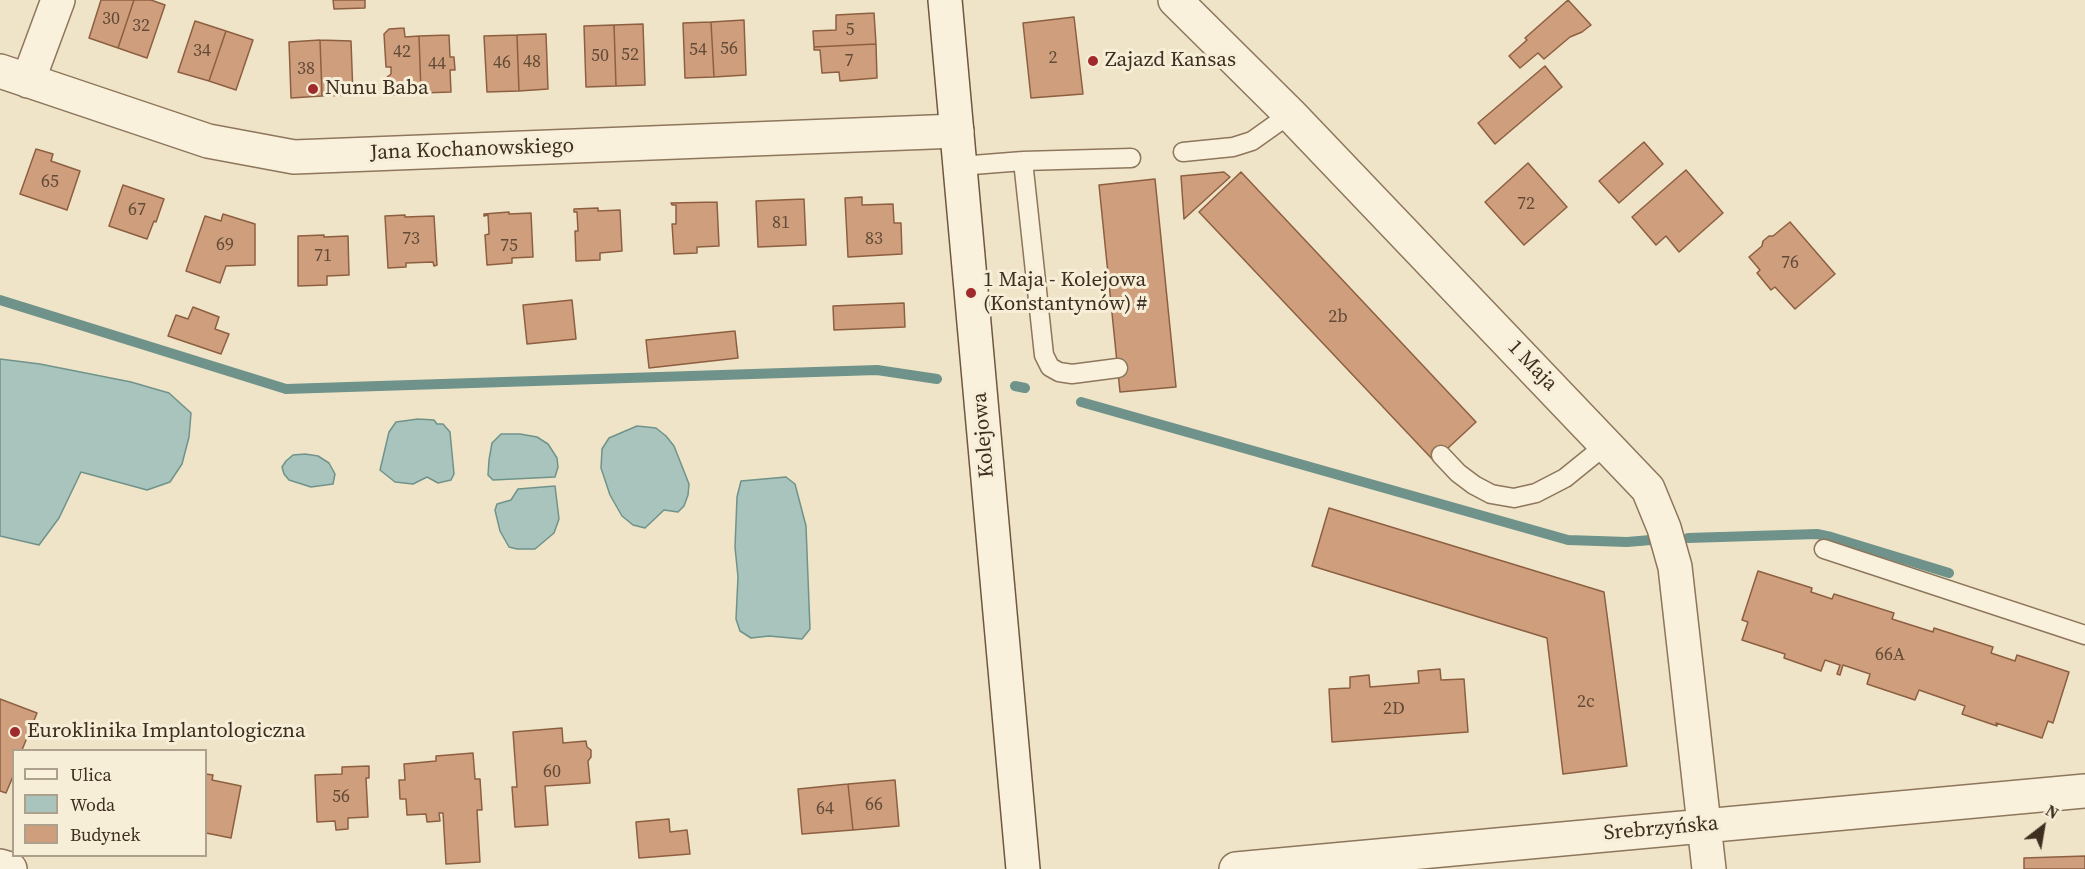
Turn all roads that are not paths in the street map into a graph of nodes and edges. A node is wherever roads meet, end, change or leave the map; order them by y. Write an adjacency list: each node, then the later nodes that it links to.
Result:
1 (58, 0): 4 (street)
2 (945, 0): 6 (street, Kolejowa)
3 (1175, 0): 5 (street, 1 Maja)
4 (14, 76): 6 (street, Jana Kochanowskiego)
5 (1290, 114): 7 (lane); 12 (street, 1 Maja)
6 (957, 131): 10 (street, Kolejowa)
7 (1183, 152)
8 (1131, 158): 9 (lane)
9 (1023, 161): 10 (lane); 11 (lane)
10 (960, 166): 20 (street, Kolejowa)
11 (1118, 368)
12 (1607, 444): 13 (lane); 17 (street, 1 Maja)
13 (1441, 455)
14 (1824, 549): 15 (lane)
15 (2085, 635)
16 (2085, 791): 17 (street, Srebrzyńska)
17 (1705, 825): 21 (street, Srebrzyńska); 22 (street, 1 Maja)
18 (0, 866): 19 (street)
19 (10, 869)
20 (1023, 869)
21 (1236, 869)
22 (1709, 869)

